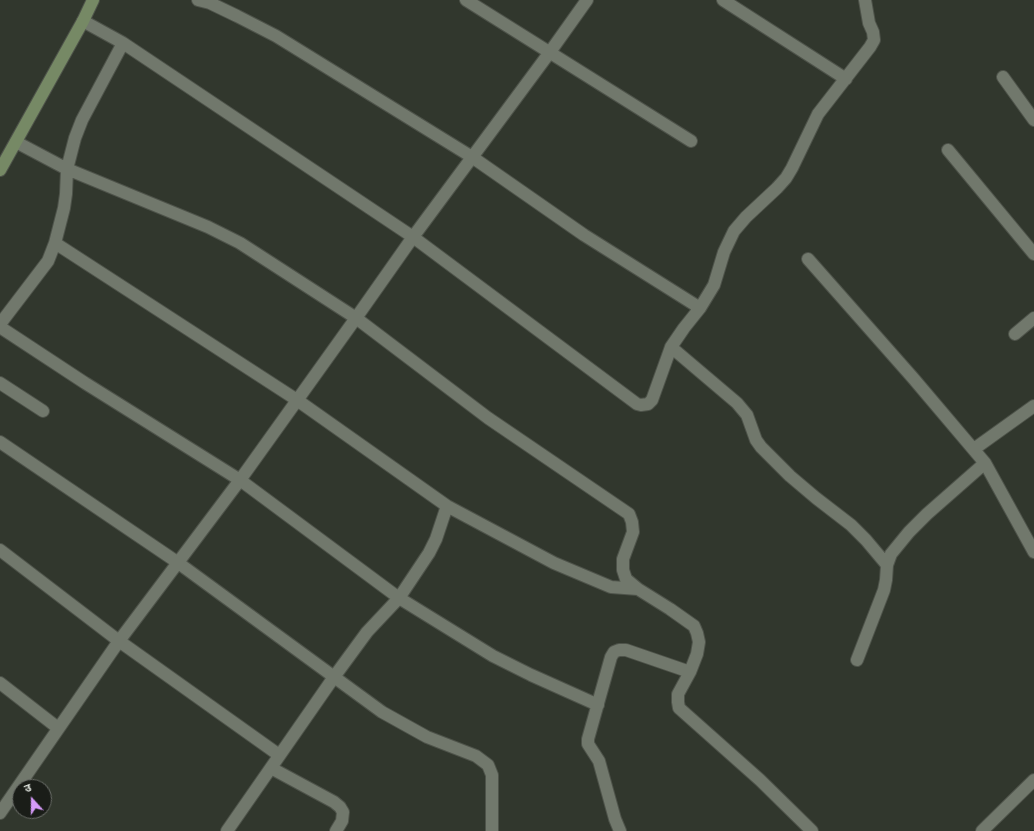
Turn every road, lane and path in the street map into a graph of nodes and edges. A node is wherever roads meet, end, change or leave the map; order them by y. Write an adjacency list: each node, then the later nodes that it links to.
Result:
1 (93, 0): 7 (street)
2 (198, 0): 16 (street)
3 (466, 0): 9 (street)
4 (587, 0): 9 (street)
5 (723, 0): 11 (street)
6 (865, 0): 11 (street)
7 (83, 21): 8 (street); 14 (street)
8 (123, 43): 17 (street); 19 (street)
9 (550, 52): 13 (street); 16 (street)
10 (1003, 77): 12 (street)
11 (846, 79): 23 (street)
12 (1034, 120)
13 (691, 141)
14 (16, 142): 17 (street); 18 (street)
15 (948, 150): 21 (street)
16 (472, 158): 19 (street); 23 (street)
17 (67, 169): 20 (street); 24 (street)
18 (0, 170)
19 (413, 237): 24 (street); 28 (street)
20 (55, 243): 26 (street); 30 (street)
21 (1034, 254)
22 (808, 259): 34 (street)
23 (700, 308): 28 (street)
24 (356, 318): 30 (street); 42 (street)
25 (1034, 318): 27 (street)
26 (0, 325): 36 (street)
27 (1015, 334)
28 (671, 347): 41 (street)
29 (0, 383): 32 (street)
30 (297, 400): 36 (street); 37 (street)
31 (1034, 406): 34 (street)
32 (43, 411)
33 (0, 442): 40 (street)
34 (974, 449): 35 (street)
35 (985, 463): 39 (street); 41 (street)
36 (240, 480): 40 (street); 43 (street)
37 (447, 506): 42 (street); 43 (street)
38 (0, 550): 44 (street)
39 (1034, 552)
40 (177, 562): 44 (street); 47 (street)
41 (886, 565): 45 (street)
42 (638, 589): 46 (street)
43 (399, 598): 47 (street); 49 (street)
44 (119, 641): 50 (street); 51 (street)
45 (857, 660)
46 (690, 672): 49 (street); 59 (street)
47 (334, 677): 51 (street); 57 (street)
48 (0, 683): 50 (street)
49 (598, 705): 58 (street)
50 (58, 728): 54 (street)
51 (279, 755): 52 (street)
52 (271, 768): 55 (street); 56 (street)
53 (1034, 780): 60 (street)
54 (0, 813)
55 (227, 831)
56 (336, 831)
57 (492, 831)
58 (620, 831)
59 (812, 831)
60 (982, 831)

